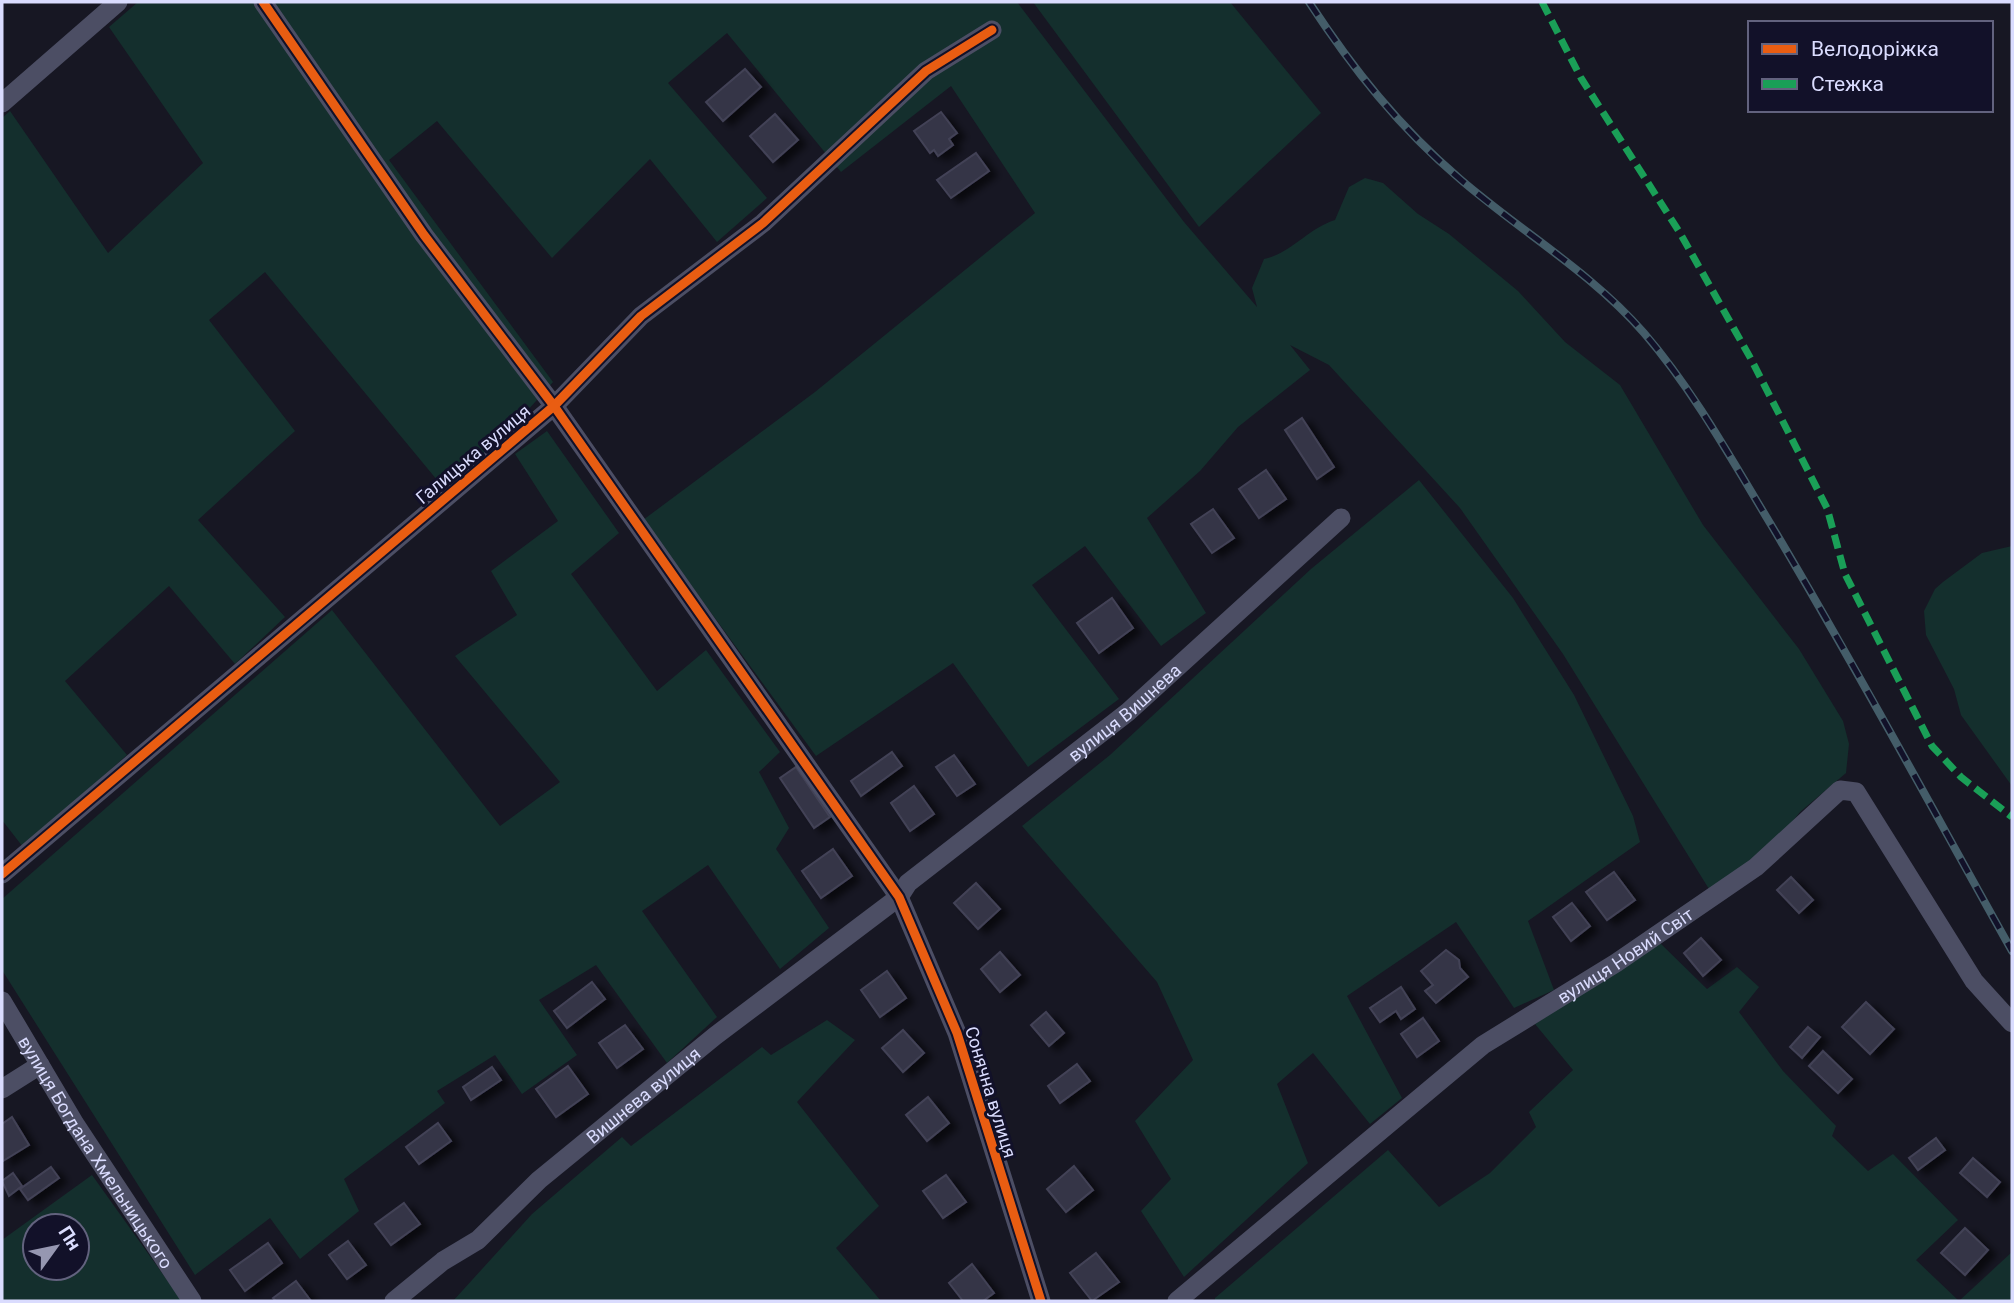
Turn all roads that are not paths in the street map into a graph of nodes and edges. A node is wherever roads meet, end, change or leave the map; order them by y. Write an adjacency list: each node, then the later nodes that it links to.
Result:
1 (118, 2): 4 (street)
2 (263, 2): 5 (street, Сонячна вулиця)
3 (992, 30): 5 (street, Галицька вулиця)
4 (2, 103)
5 (554, 406): 7 (street, Галицька вулиця); 8 (street, Сонячна вулиця)
6 (1341, 518): 8 (street, вулиця Вишнева)
7 (2, 874)
8 (898, 897): 14 (street, Вишнева вулиця); 15 (street, Сонячна вулиця)
9 (2, 1001): 11 (street, вулиця Богдана Хмельницького)
10 (2012, 1023): 16 (street, вулиця Новий Світ)
11 (40, 1065): 12 (street); 13 (street, вулиця Богдана Хмельницького)
12 (2, 1089)
13 (192, 1301)
14 (394, 1301)
15 (1041, 1301)
16 (1177, 1301)

